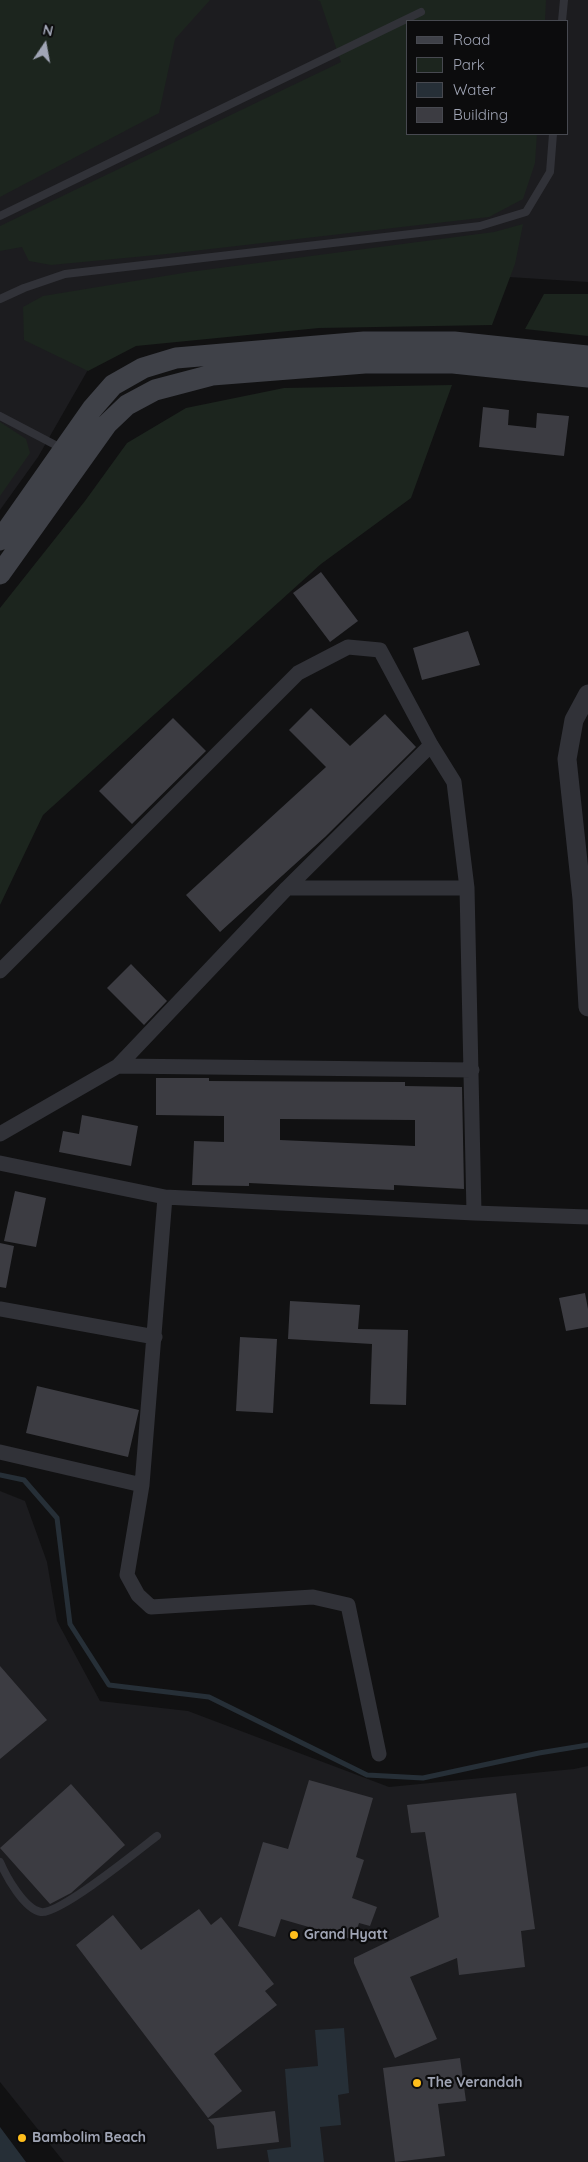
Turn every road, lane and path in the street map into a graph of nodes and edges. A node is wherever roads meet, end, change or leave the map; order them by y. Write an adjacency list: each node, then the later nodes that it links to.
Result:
1 (564, 0): 3 (lane)
2 (421, 12): 5 (lane)
3 (562, 20)
4 (553, 135): 6 (lane)
5 (0, 216)
6 (0, 299)
7 (588, 356): 10 (main road)
8 (588, 377): 12 (main road)
9 (0, 416): 10 (lane)
10 (63, 449): 11 (main road)
11 (0, 540)
12 (0, 574)
13 (588, 694): 18 (street)
14 (431, 746): 15 (street); 16 (street); 17 (street)
15 (287, 888): 16 (street); 19 (street)
16 (467, 888): 20 (street)
17 (0, 971)
18 (588, 1007)
19 (118, 1066): 20 (street); 21 (street)
20 (472, 1070): 24 (street)
21 (0, 1134)
22 (0, 1163): 23 (street)
23 (165, 1198): 24 (street); 27 (street)
24 (474, 1213): 25 (street)
25 (588, 1216)
26 (0, 1309): 27 (street)
27 (154, 1337): 29 (street)
28 (0, 1452): 29 (street)
29 (142, 1485): 30 (street)
30 (379, 1754)
31 (157, 1836): 32 (lane)
32 (0, 1862)

